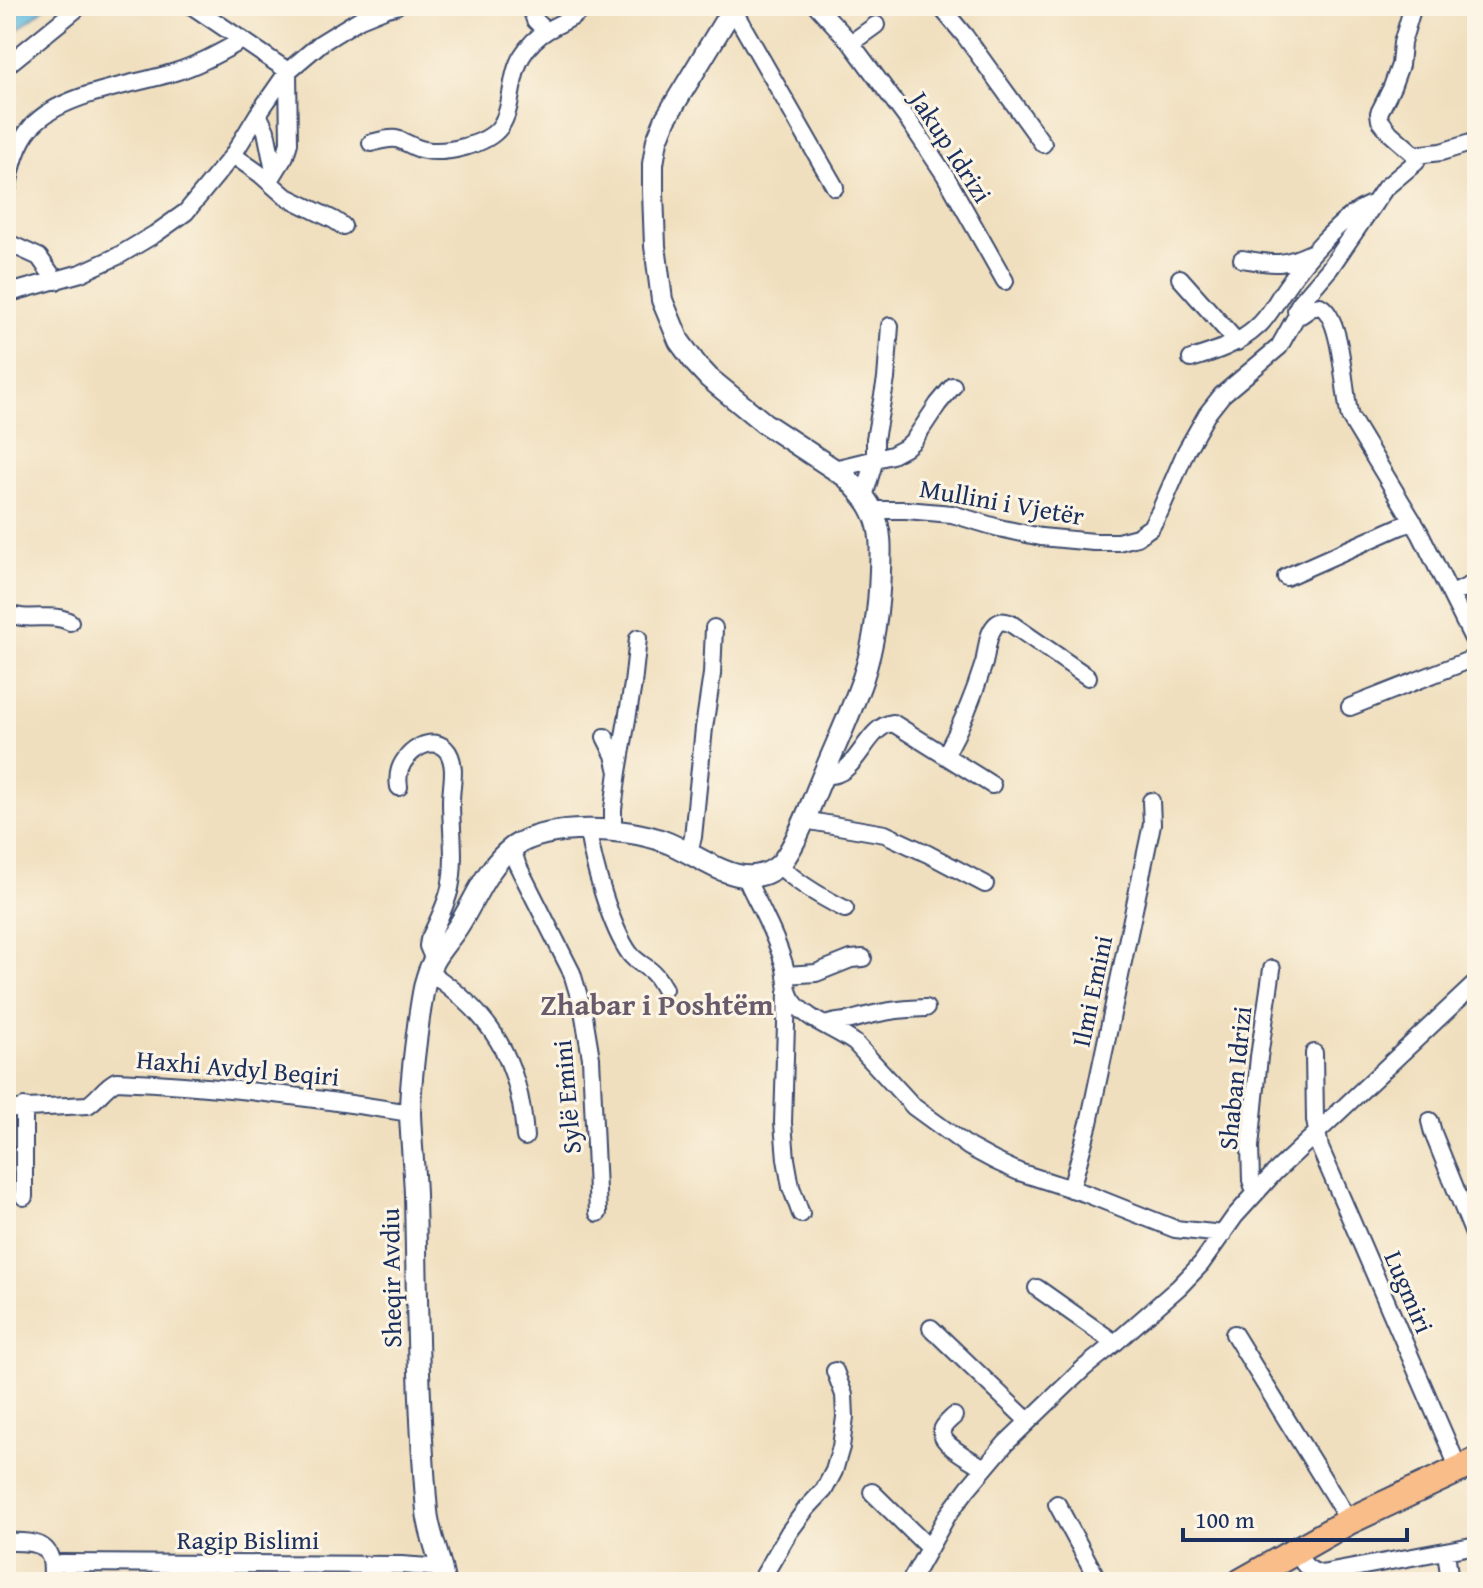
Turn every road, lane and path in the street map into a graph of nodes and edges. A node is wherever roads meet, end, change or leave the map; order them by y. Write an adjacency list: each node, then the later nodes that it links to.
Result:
1 (80, 6): 14 (street)
2 (192, 6): 12 (street)
3 (396, 6): 15 (street)
4 (530, 6): 11 (street)
5 (584, 6): 11 (street)
6 (817, 6): 13 (street, Jakup Idrizi)
7 (940, 6): 19 (street)
8 (1413, 6): 21 (street)
9 (732, 7): 23 (street); 40 (street)
10 (876, 25): 13 (street)
11 (546, 31): 18 (street)
12 (241, 41): 15 (street); 24 (street)
13 (851, 43): 32 (street, Jakup Idrizi)
14 (6, 66)
15 (288, 71): 16 (street); 22 (street)
16 (258, 114): 20 (street); 22 (street)
17 (1477, 141): 21 (street)
18 (371, 143)
19 (1043, 144)
20 (233, 155): 22 (street); 31 (street)
21 (1415, 155): 25 (street, Mullini i Vjetër)
22 (272, 176): 26 (street)
23 (835, 187)
24 (6, 195)
25 (1374, 203): 28 (street, Mullini i Vjetër); 34 (street, Mullini i Vjetër)
26 (343, 226)
27 (6, 242): 31 (street)
28 (1316, 251): 29 (street, Mullini i Vjetër); 36 (street, Mullini i Vjetër)
29 (1242, 259)
30 (1180, 278): 36 (street)
31 (56, 281): 33 (street)
32 (1005, 281)
33 (6, 294)
34 (1297, 315): 41 (street, Mullini i Vjetër); 42 (street)
35 (890, 326): 39 (street)
36 (1237, 342): 37 (street, Mullini i Vjetër)
37 (1191, 359)
38 (953, 386): 39 (street)
39 (875, 459): 40 (street); 41 (street)
40 (834, 469): 41 (street)
41 (868, 504): 57 (street)
42 (1411, 517): 43 (street); 45 (street)
43 (1289, 571)
44 (1477, 582): 45 (street)
45 (1452, 594): 50 (street)
46 (6, 612): 47 (street)
47 (70, 622)
48 (714, 628): 65 (street)
49 (638, 638): 56 (street)
50 (1477, 647)
51 (1477, 657): 53 (street)
52 (1088, 677): 55 (street)
53 (1350, 707)
54 (605, 737): 56 (street)
55 (945, 756): 57 (street); 58 (street)
56 (618, 772): 63 (street)
57 (823, 774): 61 (street)
58 (992, 785)
59 (399, 787): 71 (street, Sheqir Avdiu)
60 (1151, 801): 85 (street, Ilmi Emini)
61 (804, 820): 66 (street); 68 (street)
62 (588, 831): 63 (street, Sheqir Avdiu); 64 (street, Sheqir Avdiu); 75 (street)
63 (613, 831): 65 (street, Sheqir Avdiu)
64 (512, 848): 71 (street, Sheqir Avdiu); 88 (street, Sylë Emini)
65 (689, 852): 67 (street, Sheqir Avdiu)
66 (779, 865): 67 (street); 69 (street)
67 (746, 877): 74 (street)
68 (985, 884)
69 (845, 909)
70 (863, 958): 74 (street)
71 (431, 966): 81 (street, Sheqir Avdiu); 84 (street)
72 (1272, 969): 86 (street, Shaban Idrizi)
73 (1477, 982): 83 (street, Shaban Idrizi)
74 (787, 983): 77 (street); 89 (street)
75 (664, 989)
76 (926, 1008): 77 (street)
77 (826, 1025): 85 (street)
78 (1314, 1053): 83 (street)
79 (24, 1107): 80 (street, Haxhi Avdyl Beqiri); 81 (street, Haxhi Avdyl Beqiri); 87 (street)
80 (6, 1109)
81 (410, 1113): 110 (street, Sheqir Avdiu)
82 (1430, 1121): 91 (street)
83 (1317, 1134): 86 (street, Shaban Idrizi); 99 (street, Lugmiri)
84 (525, 1137)
85 (1071, 1189): 90 (street)
86 (1258, 1191): 90 (street, Shaban Idrizi)
87 (24, 1197)
88 (598, 1213)
89 (801, 1214)
90 (1223, 1234): 95 (street, Shaban Idrizi)
91 (1477, 1242)
92 (1037, 1288): 95 (street)
93 (931, 1328): 98 (street)
94 (1234, 1334): 103 (street)
95 (1115, 1343): 98 (street, Shaban Idrizi)
96 (835, 1371): 112 (street)
97 (954, 1416): 100 (street)
98 (1028, 1421): 100 (street, Shaban Idrizi)
99 (1468, 1465): 103 (main road)
100 (984, 1468): 106 (street, Shaban Idrizi)
101 (872, 1492): 106 (street)
102 (1057, 1504): 114 (street)
103 (1349, 1521): 107 (main road)
104 (6, 1542): 109 (street, Ragip Bislimi)
105 (1477, 1545): 108 (street)
106 (929, 1548): 113 (street, Shaban Idrizi)
107 (1297, 1551): 111 (street); 115 (main road)
108 (1446, 1551): 111 (street); 116 (street)
109 (51, 1568): 110 (street, Ragip Bislimi)
110 (443, 1575)
111 (1336, 1577)
112 (760, 1582)
113 (910, 1582)
114 (1099, 1582)
115 (1241, 1582)
116 (1450, 1582)

